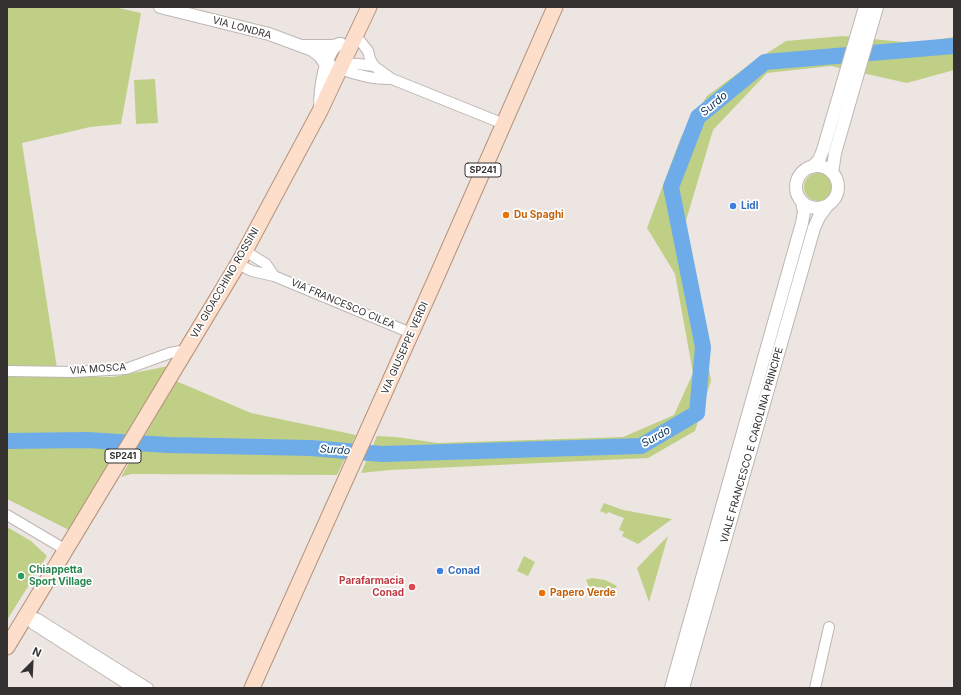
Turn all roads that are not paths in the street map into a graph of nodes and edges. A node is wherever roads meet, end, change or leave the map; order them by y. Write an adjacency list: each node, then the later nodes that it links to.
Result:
1 (160, 7): 9 (street, VIA LONDRA)
2 (369, 7): 7 (main road, VIA GIOACCHINO ROSSINI / SP241)
3 (555, 7): 14 (main road, VIA GIUSEPPE VERDI / SP241)
4 (865, 7): 6 (street, VIALE FRANCESCO E CAROLINA PRINCIPE)
5 (876, 7): 6 (street, VIALE FRANCESCO E CAROLINA PRINCIPE)
6 (863, 34): 12 (street, VIALE FRANCESCO E CAROLINA PRINCIPE)
7 (355, 38): 8 (street, VIA LONDRA); 10 (street); 11 (main road, VIA GIOACCHINO ROSSINI / SP241)
8 (339, 44): 9 (street, VIA LONDRA); 11 (street)
9 (299, 46): 11 (street, VIA LONDRA)
10 (374, 66): 11 (street); 13 (street)
11 (333, 67): 13 (street); 19 (main road, VIA GIOACCHINO ROSSINI / SP241)
12 (851, 74): 15 (street, VIALE FRANCESCO E CAROLINA PRINCIPE); 16 (street, VIALE FRANCESCO E CAROLINA PRINCIPE)
13 (392, 79): 14 (street)
14 (504, 124): 22 (main road, VIA GIUSEPPE VERDI / SP241)
15 (812, 167): 16 (street); 17 (street, VIALE FRANCESCO E CAROLINA PRINCIPE)
16 (832, 173): 18 (street, VIALE FRANCESCO E CAROLINA PRINCIPE)
17 (802, 202): 18 (street); 33 (street, VIALE FRANCESCO E CAROLINA PRINCIPE)
18 (828, 206): 34 (street, VIALE FRANCESCO E CAROLINA PRINCIPE)
19 (245, 251): 20 (main road, VIA GIOACCHINO ROSSINI / SP241); 21 (street, VIA FRANCESCO CILEA)
20 (238, 264): 21 (street, VIA FRANCESCO CILEA); 23 (main road, VIA GIOACCHINO ROSSINI / SP241)
21 (274, 276): 22 (street, VIA FRANCESCO CILEA)
22 (411, 333): 32 (main road, VIA GIUSEPPE VERDI / SP241)
23 (186, 350): 24 (street, VIA MOSCA); 26 (main road, VIA GIOACCHINO ROSSINI / SP241)
24 (7, 372)
25 (7, 515): 26 (street)
26 (66, 550): 27 (main road, SP241)
27 (26, 615): 29 (main road, SP241); 30 (street); 31 (street)
28 (829, 627): 35 (street)
29 (7, 647)
30 (145, 687)
31 (134, 688)
32 (252, 688)
33 (671, 688)
34 (683, 688)
35 (815, 688)

